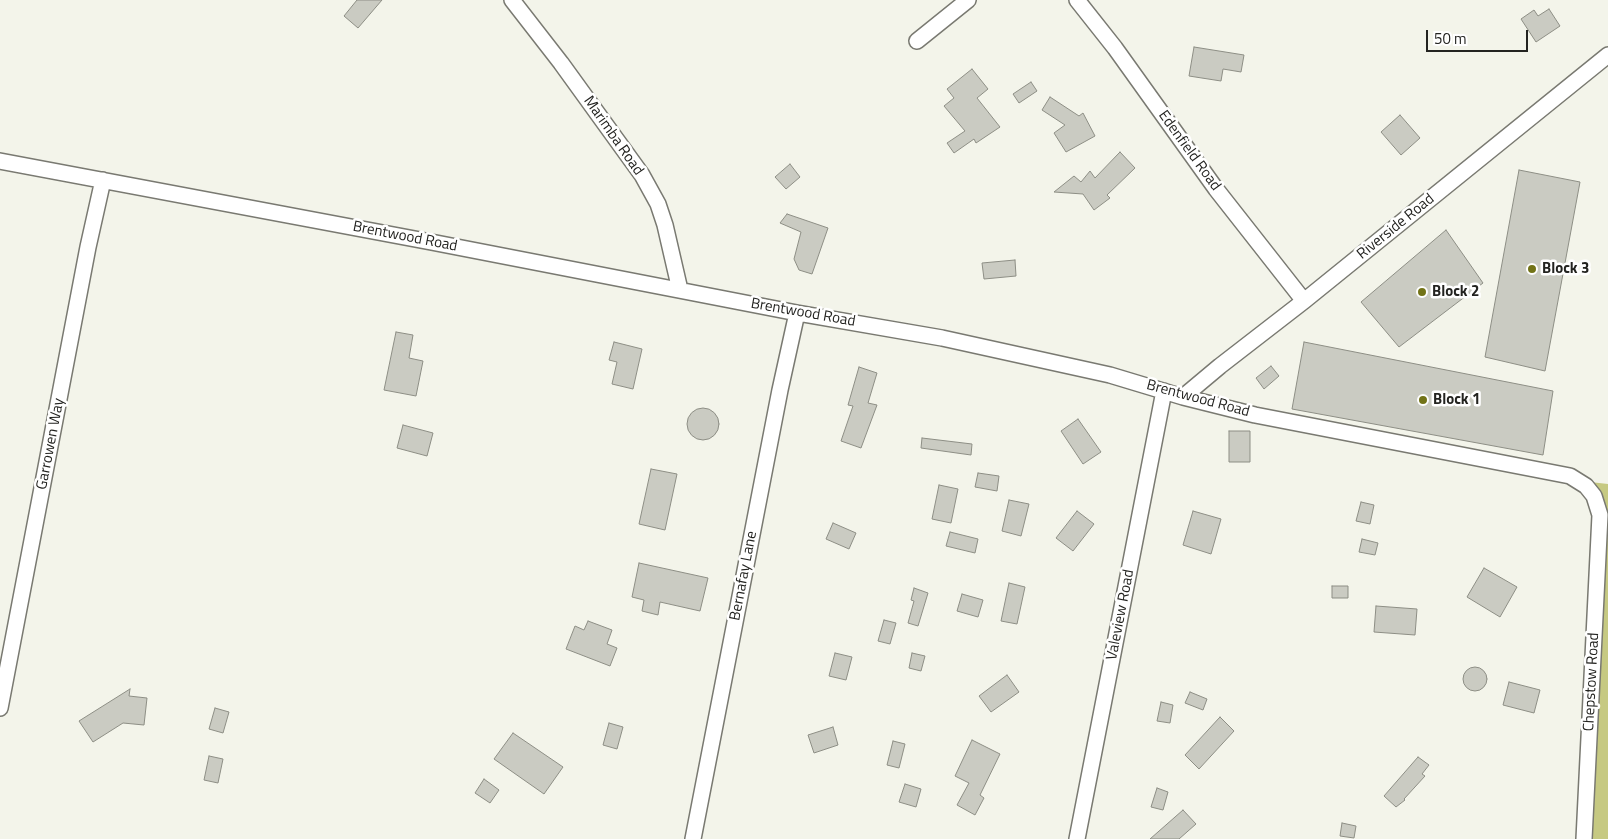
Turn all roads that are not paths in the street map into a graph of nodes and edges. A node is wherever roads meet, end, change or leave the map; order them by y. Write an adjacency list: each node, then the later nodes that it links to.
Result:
1 (512, 0): 8 (street, Marimba Road)
2 (968, 0): 4 (street)
3 (1077, 0): 9 (street, Edenfield Road)
4 (917, 41)
5 (1608, 55): 9 (street, Riverside Road)
6 (0, 161): 7 (street, Brentwood Road)
7 (104, 180): 8 (street, Brentwood Road); 14 (street, Garrowen Way)
8 (680, 290): 10 (street, Brentwood Road)
9 (1304, 301): 12 (street, Riverside Road)
10 (797, 312): 11 (street, Brentwood Road); 15 (street, Bernafay Lane)
11 (1164, 391): 12 (street, Brentwood Road); 16 (street, Valeview Road)
12 (1183, 397): 13 (street, Brentwood Road)
13 (1594, 496): 17 (street, Chepstow Road)
14 (0, 708)
15 (693, 839)
16 (1077, 839)
17 (1584, 839)

